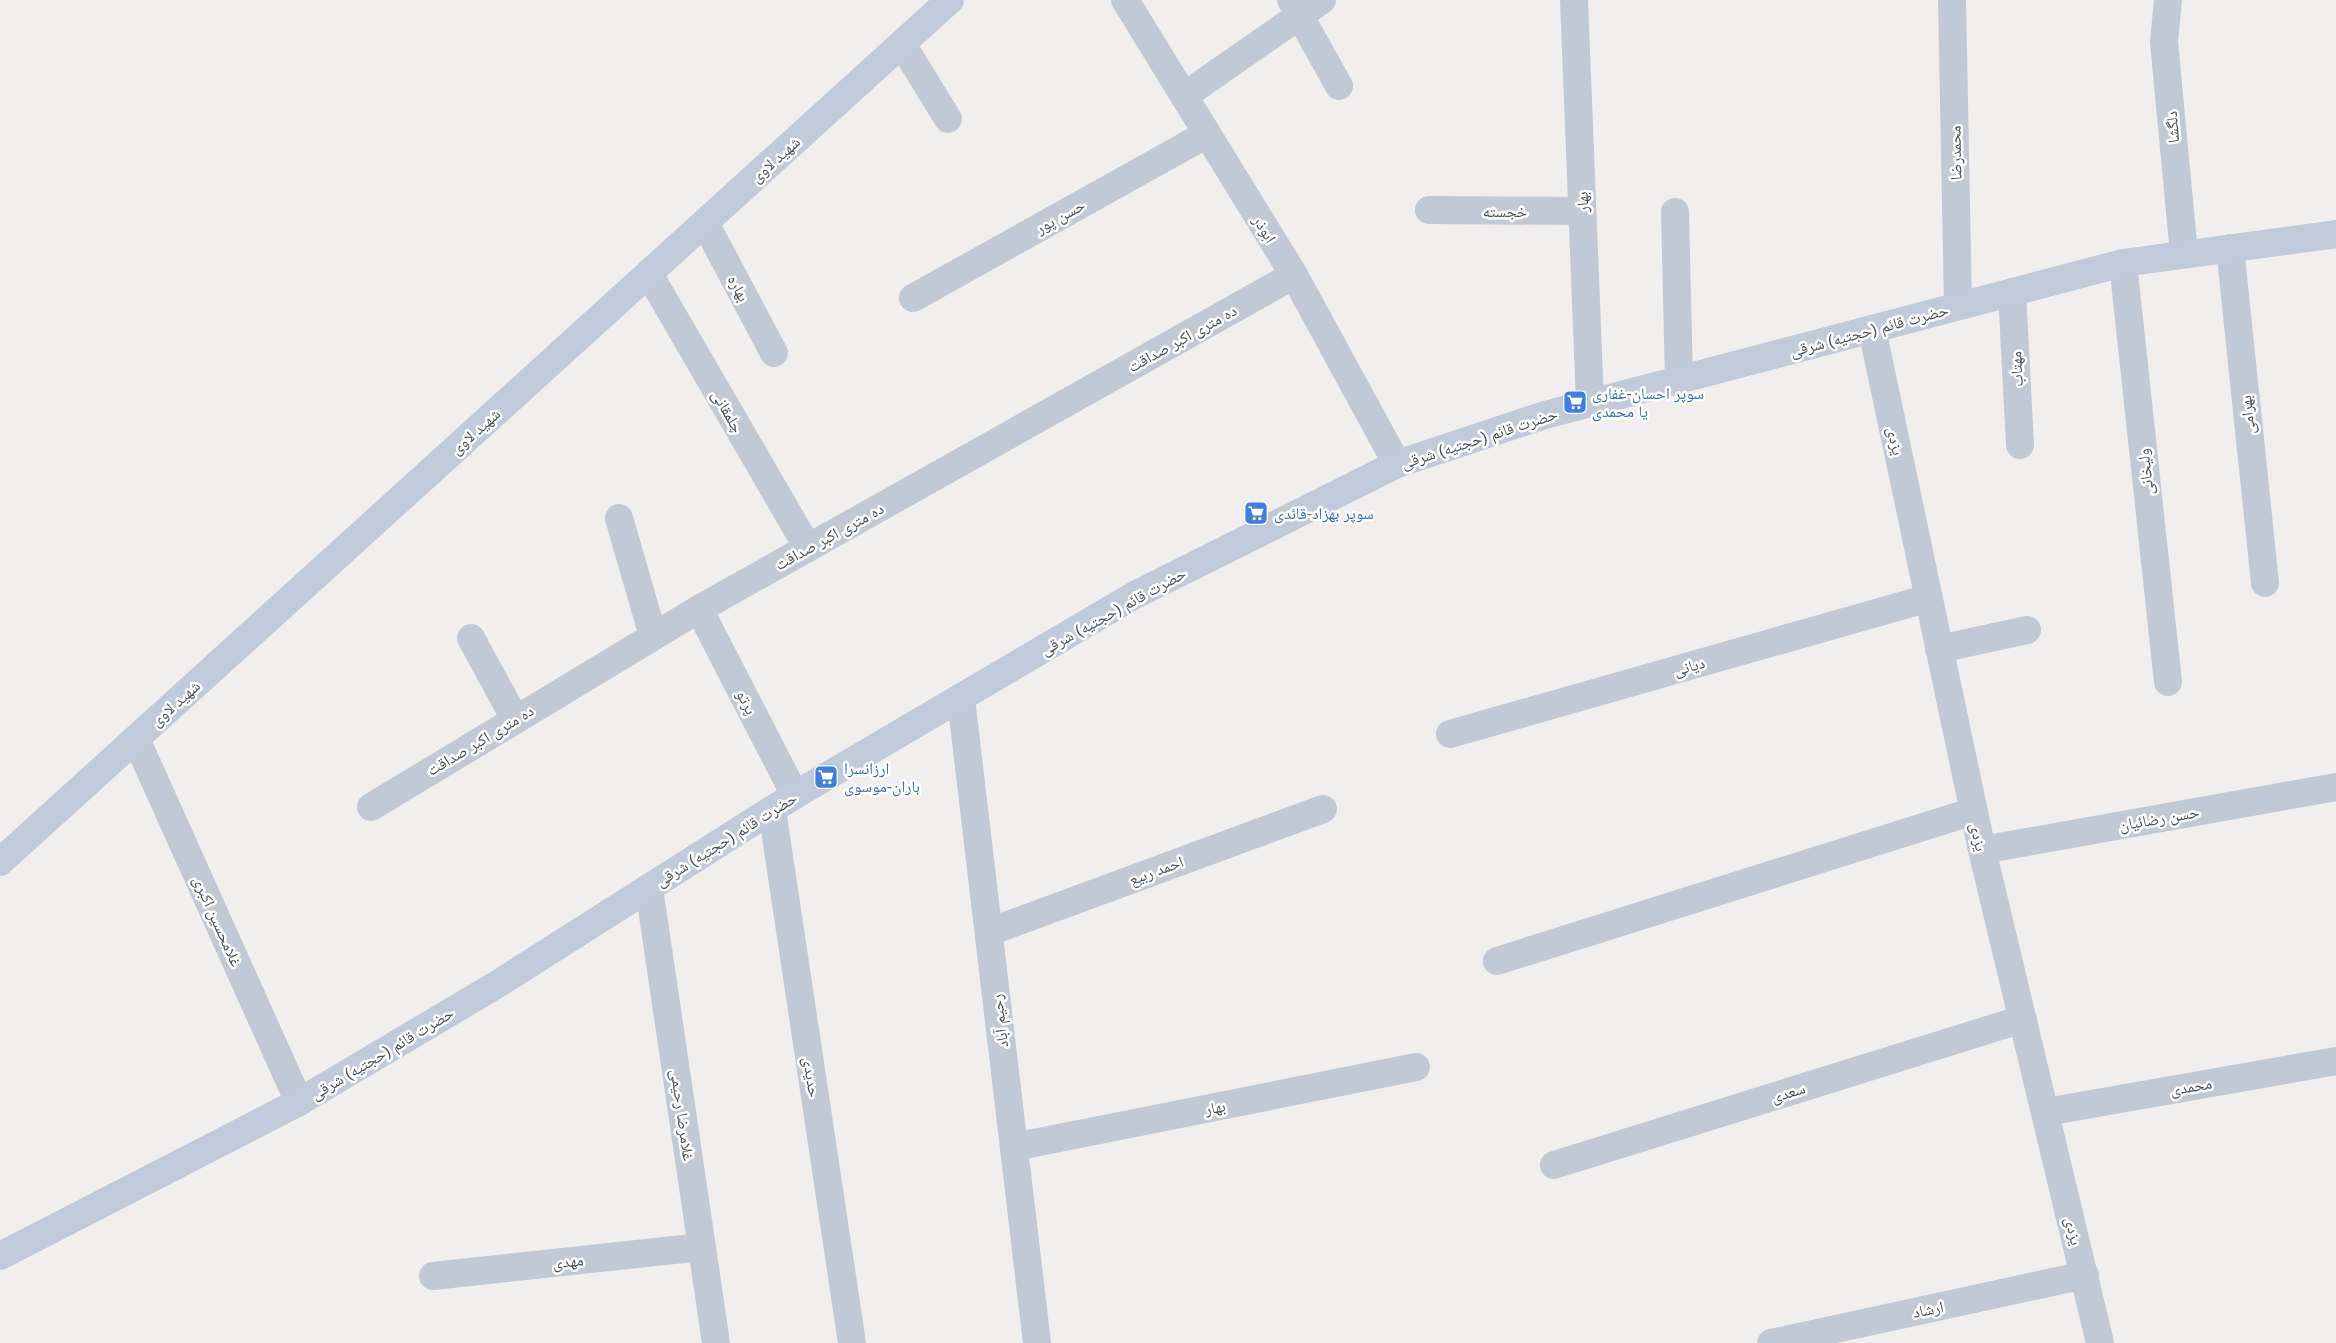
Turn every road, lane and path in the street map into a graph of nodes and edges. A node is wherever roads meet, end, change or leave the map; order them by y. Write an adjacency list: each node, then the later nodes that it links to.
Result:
1 (950, 0): 8 (street, شهید لاوی)
2 (1125, 0): 10 (street, ابوذر)
3 (1322, 0): 7 (street)
4 (1574, 0): 14 (street, بهار)
5 (1952, 0): 25 (street, محمدرضا)
6 (2168, 0): 19 (street, دلگشا)
7 (1295, 8): 9 (street); 10 (street)
8 (902, 44): 11 (street); 16 (street, شهید لاوی)
9 (1339, 86)
10 (1184, 96): 12 (street, ابوذر)
11 (948, 119)
12 (1207, 134): 22 (street, ابوذر); 24 (street, حسن پور)
13 (1429, 210): 14 (street, خجسته)
14 (1582, 212): 29 (street, بهار)
15 (1675, 212): 28 (street)
16 (705, 223): 21 (street, شهید لاوی); 27 (street, بهاره)
17 (2336, 234): 18 (street, حضرت قائم (حجتیه) شرقی)
18 (2230, 248): 19 (street, حضرت قائم (حجتیه) شرقی); 34 (street, بهرامی)
19 (2184, 254): 20 (street, حضرت قائم (حجتیه) شرقی)
20 (2122, 263): 23 (street, حضرت قائم (حجتیه) شرقی); 41 (street, ولیخانی)
21 (649, 274): 33 (street, چلمقانی); 45 (street, شهید لاوی)
22 (1294, 275): 31 (street, ابوذر); 33 (street, ده متری اکبر صداقت)
23 (2012, 292): 25 (street, حضرت قائم (حجتیه) شرقی); 30 (street, مهتاب)
24 (913, 298)
25 (1958, 306): 26 (street, حضرت قائم (حجتیه) شرقی)
26 (1872, 329): 28 (street, حضرت قائم (حجتیه) شرقی); 35 (street, یزدی)
27 (774, 353)
28 (1679, 380): 29 (street, حضرت قائم (حجتیه) شرقی)
29 (1590, 403): 31 (street, حضرت قائم (حجتیه) شرقی)
30 (2020, 445)
31 (1397, 464): 42 (street, حضرت قائم (حجتیه) شرقی)
32 (619, 518): 38 (street)
33 (808, 548): 36 (street, ده متری اکبر صداقت)
34 (2265, 583)
35 (1929, 598): 40 (street, یزدی); 44 (street, دیانی)
36 (699, 609): 38 (street, ده متری اکبر صداقت); 47 (street, پرتو)
37 (2026, 630): 40 (street)
38 (653, 636): 43 (street, ده متری اکبر صداقت)
39 (471, 638): 43 (street)
40 (1939, 649): 51 (street, یزدی)
41 (2168, 682)
42 (961, 699): 47 (street, حضرت قائم (حجتیه) شرقی); 55 (street, رحیم آباد)
43 (515, 719): 48 (street, ده متری اکبر صداقت)
44 (1450, 734)
45 (136, 739): 53 (street, شهید لاوی); 60 (street, غلامحسین اکبری)
46 (2336, 786): 52 (street, حسن رضائیان)
47 (795, 795): 50 (street, حضرت قائم (حجتیه) شرقی)
48 (371, 807)
49 (1323, 809): 55 (street, احمد ربیع)
50 (772, 810): 54 (street, حضرت قائم (حجتیه) شرقی); 69 (street, حدیدی)
51 (1974, 811): 52 (street, یزدی); 56 (street)
52 (1982, 850): 57 (street, یزدی)
53 (0, 862)
54 (649, 888): 60 (street, حضرت قائم (حجتیه) شرقی); 64 (street, غلامرضا رحیمی)
55 (989, 932): 62 (street, رحیم آباد)
56 (1497, 960)
57 (2023, 1019): 61 (street, یزدی); 63 (street, سعدی)
58 (2336, 1061): 61 (street, محمدی)
59 (1416, 1067): 62 (street, بهار)
60 (299, 1102): 65 (street, حضرت قائم (حجتیه) شرقی)
61 (2046, 1112): 66 (street, یزدی)
62 (1014, 1148): 70 (street, رحیم آباد)
63 (1554, 1166)
64 (702, 1247): 67 (street, مهدی); 68 (street, غلامرضا رحیمی)
65 (0, 1256)
66 (2085, 1275): 71 (street, ارشاد); 72 (street, یزدی)
67 (433, 1276)
68 (716, 1343)
69 (852, 1343)
70 (1038, 1343)
71 (1771, 1343)
72 (2100, 1343)

